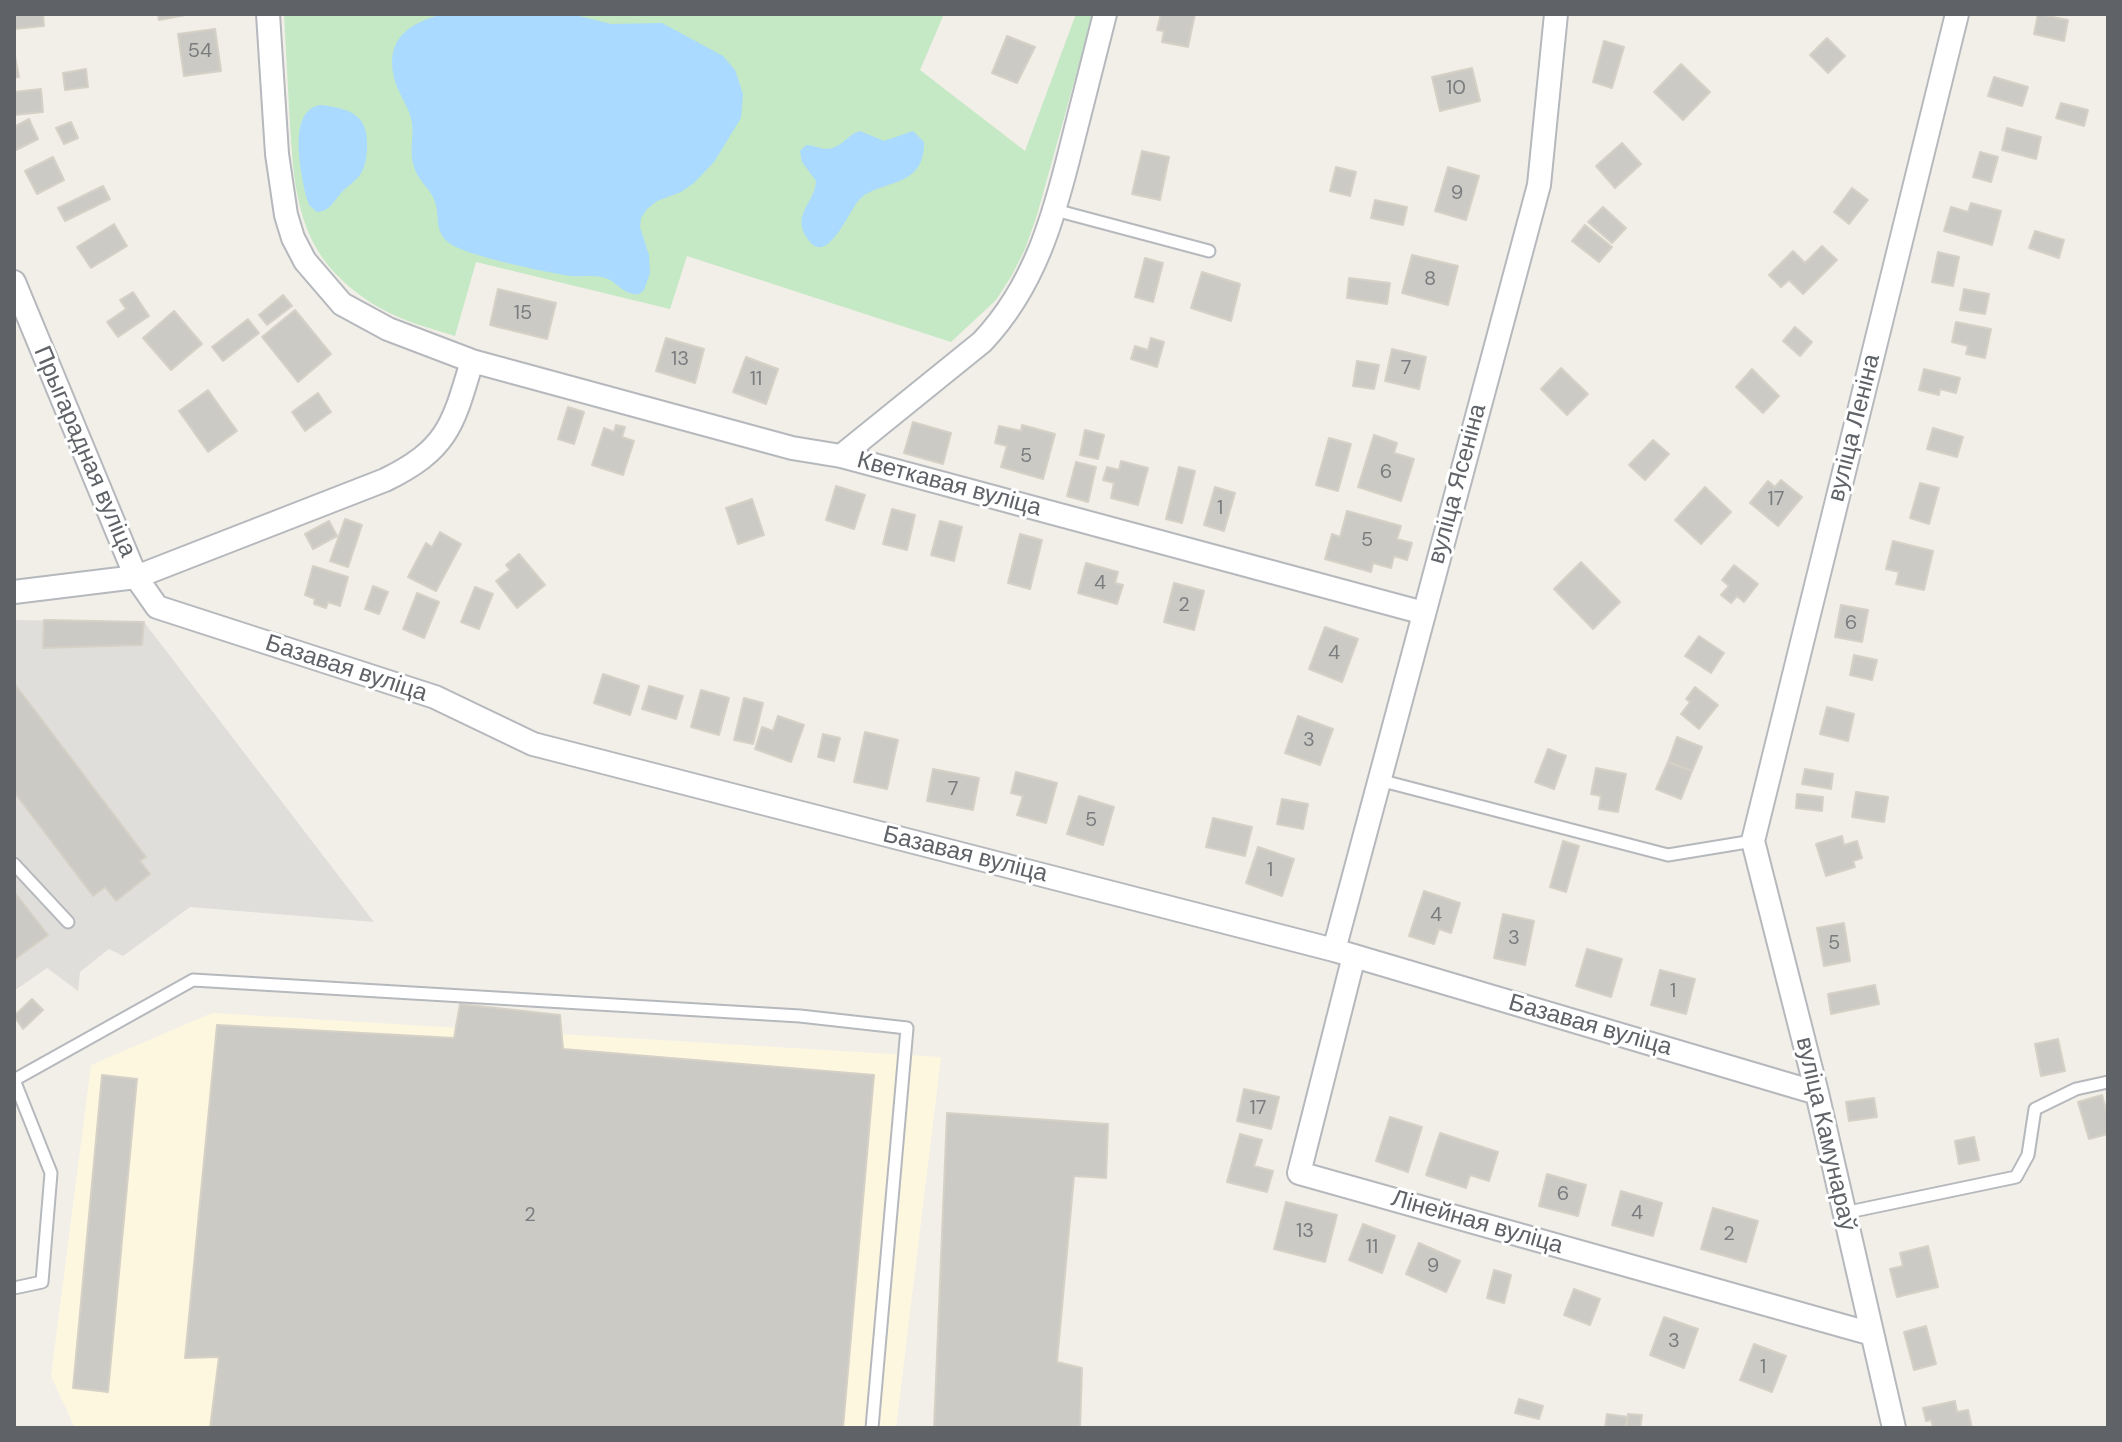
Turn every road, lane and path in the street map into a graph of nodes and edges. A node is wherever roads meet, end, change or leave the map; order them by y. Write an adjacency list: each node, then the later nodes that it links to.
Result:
1 (268, 14): 8 (street, Кветкавая вуліца)
2 (1105, 14): 5 (street)
3 (1556, 14): 12 (street, вуліца Ясеніна)
4 (1957, 14): 14 (street, вуліца Леніна)
5 (1055, 210): 6 (lane); 9 (street)
6 (1209, 251)
7 (14, 282): 10 (street, Прыгарадная вуліца)
8 (472, 361): 9 (street, Кветкавая вуліца); 10 (street)
9 (841, 456): 12 (street, Кветкавая вуліца)
10 (136, 577): 11 (street); 17 (street, Базавая вуліца)
11 (14, 592)
12 (1424, 613): 13 (street, вуліца Ясеніна)
13 (1379, 780): 14 (lane); 17 (street, вуліца Ясеніна)
14 (1753, 841): 20 (street, вуліца Камунараў)
15 (14, 864): 16 (lane)
16 (68, 922)
17 (1344, 953): 20 (street, Базавая вуліца); 23 (street, Лінейная вуліца)
18 (14, 1080): 22 (lane); 24 (lane)
19 (2108, 1082): 21 (lane)
20 (1817, 1093): 21 (street, вуліца Камунараў)
21 (1843, 1213): 23 (street, вуліца Камунараў)
22 (14, 1288)
23 (1872, 1334): 25 (street, вуліца Камунараў)
24 (872, 1428)
25 (1894, 1428)

